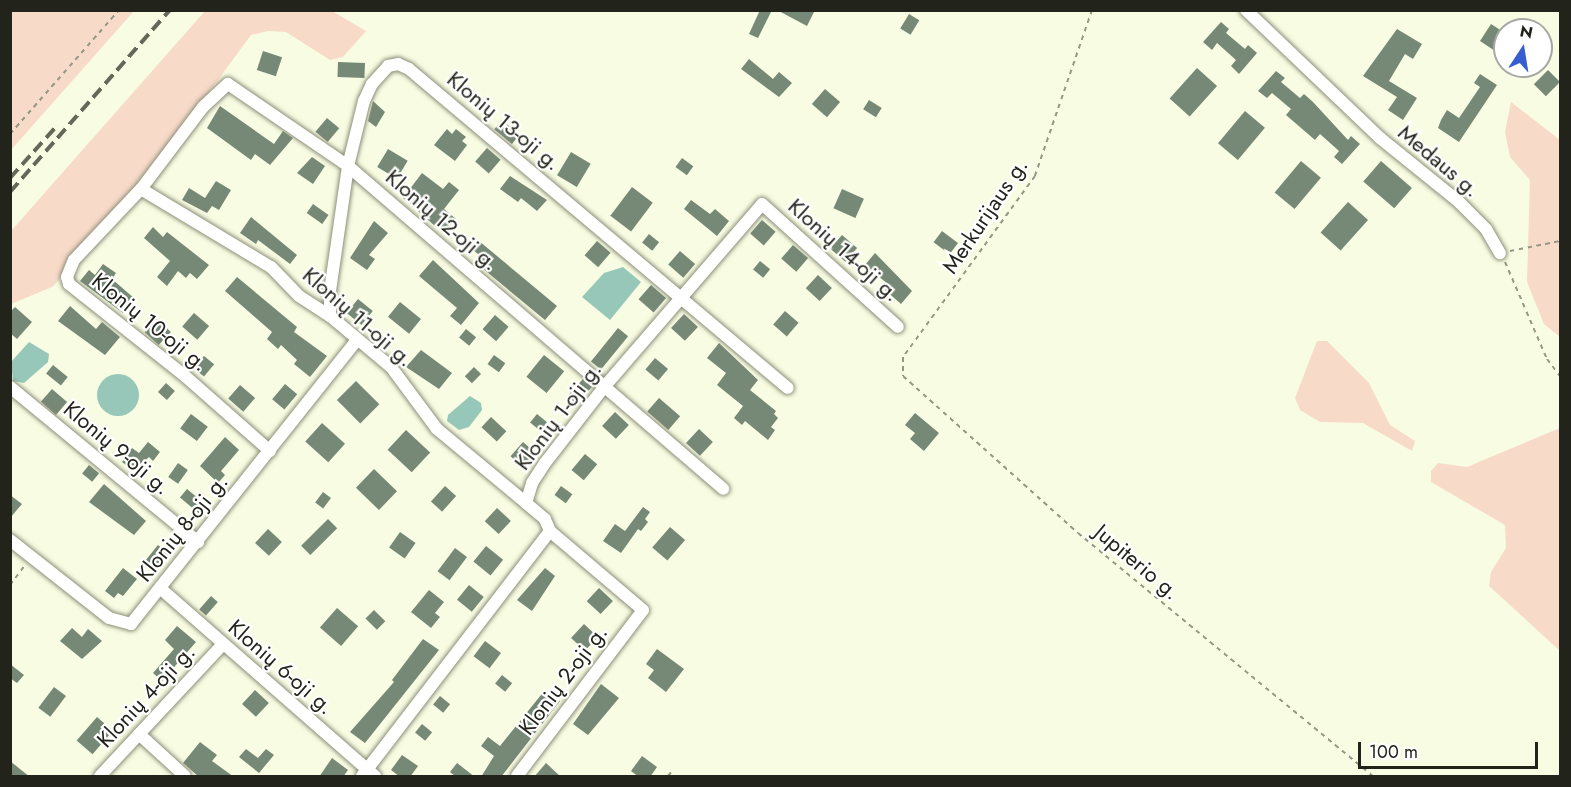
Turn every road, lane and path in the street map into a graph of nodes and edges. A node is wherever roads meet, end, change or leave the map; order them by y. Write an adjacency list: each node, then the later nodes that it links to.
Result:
1 (119, 10): 4 (path)
2 (1092, 10): 14 (path, Merkurijaus g.)
3 (1246, 10): 9 (street, Medaus g.)
4 (10, 134)
5 (348, 166): 6 (street, Klonių 12-oji g.); 10 (street, Klonių 13-oji g.); 11 (street, Klonių 13-oji g.); 16 (street, Klonių 12-oji g.)
6 (141, 189): 11 (street, Klonių 11-oji g.); 19 (street, Klonių 10-oji g.)
7 (762, 204): 10 (street, Klonių 1-oji g.); 12 (street, Klonių 14-oji g.)
8 (1560, 241): 9 (path)
9 (1500, 253): 15 (path)
10 (682, 296): 16 (street, Klonių 1-oji g.); 18 (street, Klonių 13-oji g.)
11 (330, 316): 13 (street, Klonių 11-oji g.)
12 (898, 327)
13 (357, 340): 19 (street, Klonių 8-oji g.); 21 (street, Klonių 11-oji g.)
14 (903, 357): 36 (path, Jupiterio g.)
15 (1560, 376)
16 (605, 386): 20 (street, Klonių 12-oji g.); 21 (street, Klonių 1-oji g.)
17 (10, 387): 24 (street, Klonių 9-oji g.)
18 (788, 388)
19 (270, 450): 24 (street, Klonių 8-oji g.)
20 (723, 489)
21 (526, 503): 22 (street, Klonių 1-oji g.)
22 (550, 531): 31 (street); 34 (street, Klonių 2-oji g.)
23 (10, 540): 25 (street, Klonių 8-oji g.)
24 (198, 542): 27 (street, Klonių 8-oji g.)
25 (30, 558): 26 (path); 27 (street, Klonių 8-oji g.)
26 (10, 585)
27 (160, 588): 28 (street, Klonių 6-oji g.)
28 (223, 644): 29 (street, Klonių 4-oji g.); 31 (street, Klonių 6-oji g.)
29 (139, 734): 32 (street, Klonių 4-oji g.); 33 (street)
30 (673, 770): 35 (path)
31 (368, 774)
32 (100, 777)
33 (185, 777)
34 (517, 777)
35 (668, 777)
36 (1373, 777)

